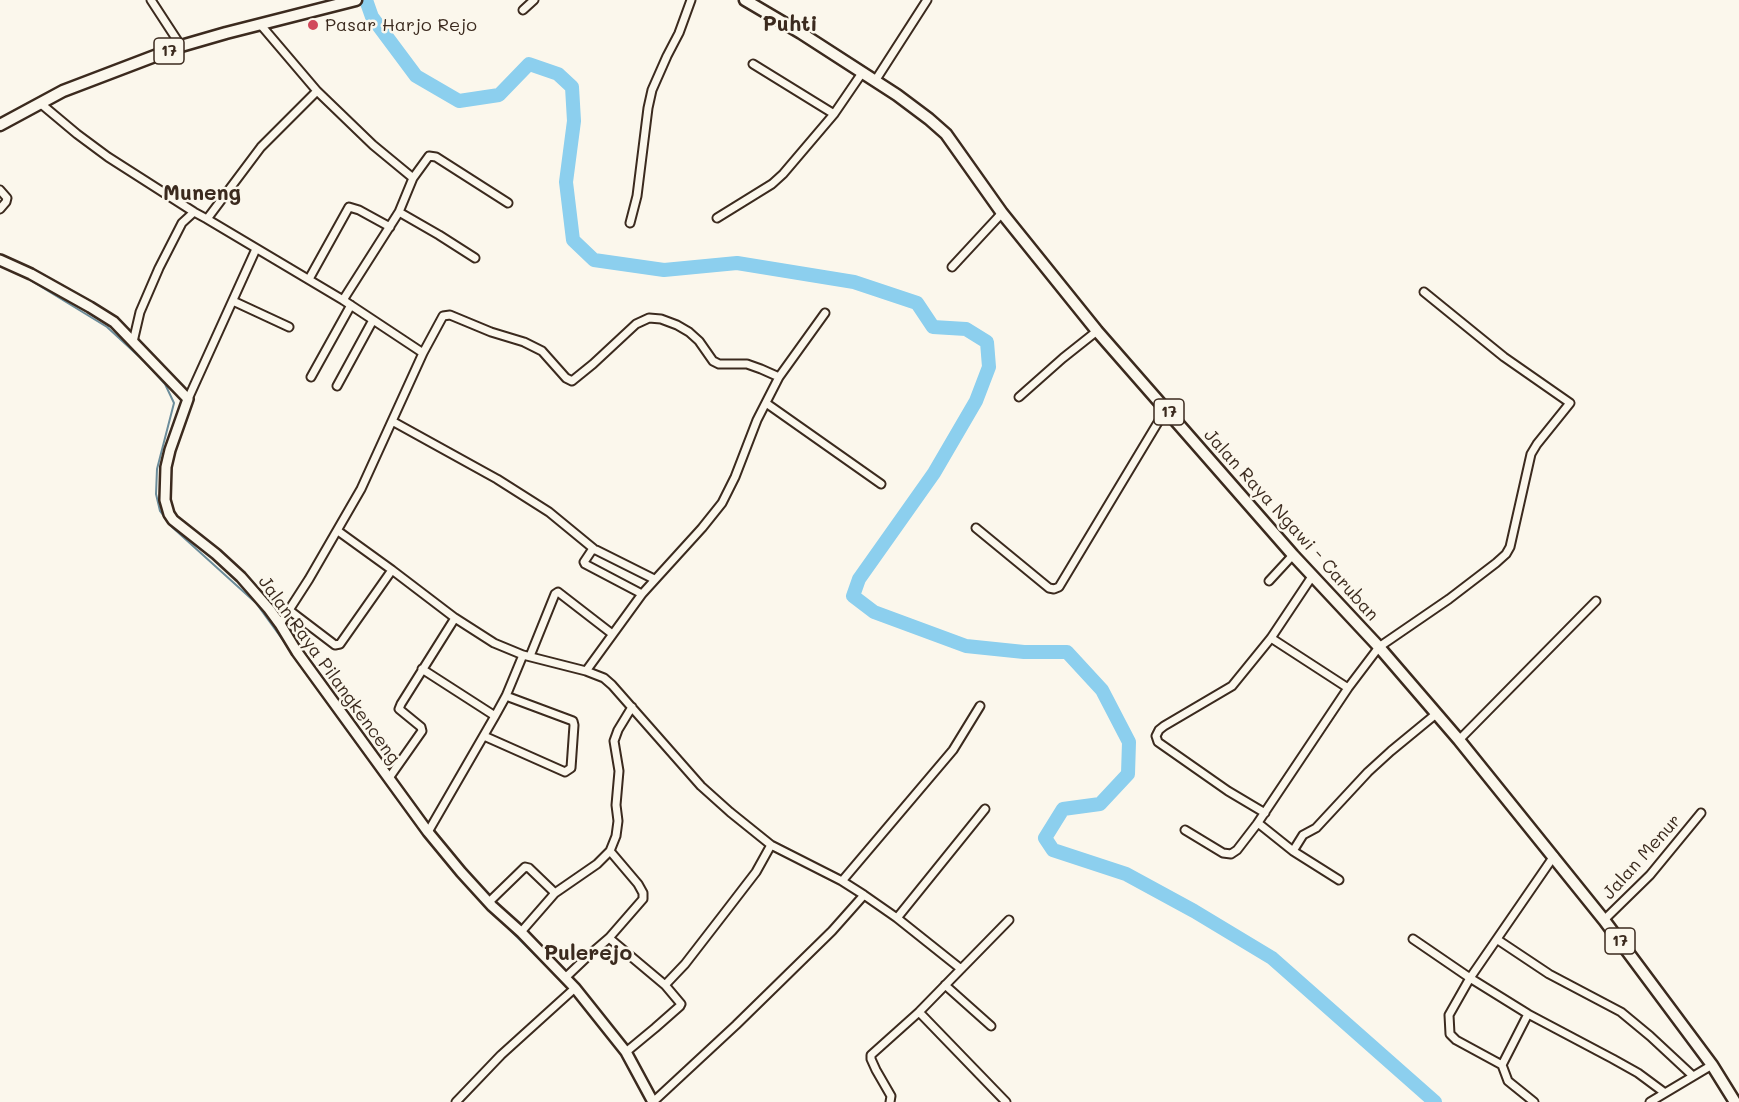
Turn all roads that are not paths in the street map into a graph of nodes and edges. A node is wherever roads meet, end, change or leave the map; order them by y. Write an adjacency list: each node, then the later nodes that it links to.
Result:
1 (151, 0): 9 (street)
2 (534, 0): 7 (street)
3 (690, 0): 26 (street)
4 (745, 0): 11 (highway, Jalan Raya Ngawi - Caruban / 17)
5 (927, 0): 12 (street)
6 (342, 2): 8 (highway, 17)
7 (524, 10)
8 (260, 24): 9 (highway, 17); 13 (street)
9 (181, 46): 14 (highway, 17)
10 (753, 64): 15 (street)
11 (862, 73): 12 (highway, Jalan Raya Ngawi - Caruban / 17); 15 (street)
12 (875, 81): 23 (highway, Jalan Raya Ngawi - Caruban / 17)
13 (317, 91): 17 (street); 25 (street)
14 (40, 103): 16 (highway, 17); 21 (street)
15 (834, 114): 24 (street)
16 (0, 124)
17 (412, 178): 19 (street); 22 (street)
18 (0, 190): 20 (street)
19 (508, 203)
20 (0, 209)
21 (194, 212): 25 (street); 41 (street)
22 (399, 212): 27 (street); 29 (street)
23 (1002, 213): 31 (street); 40 (highway, Jalan Raya Ngawi - Caruban / 17)
24 (717, 218)
25 (207, 219): 28 (street)
26 (630, 223)
27 (390, 227): 32 (street); 34 (street)
28 (256, 249): 32 (street); 35 (street)
29 (475, 258)
30 (0, 260): 41 (main road)
31 (952, 267)
32 (309, 279): 34 (street)
33 (1424, 292): 67 (street)
34 (343, 300): 36 (street)
35 (233, 301): 39 (street); 47 (street)
36 (351, 305): 38 (street); 43 (street)
37 (825, 313): 44 (street)
38 (373, 320): 42 (street); 45 (street)
39 (289, 327)
40 (1097, 331): 46 (street); 49 (highway, Jalan Raya Ngawi - Caruban / 17)
41 (134, 342): 47 (main road)
42 (423, 353): 44 (street); 50 (street)
43 (311, 377)
44 (779, 377): 48 (street)
45 (337, 386)
46 (1019, 397)
47 (188, 399): 64 (main road, Jalan Raya Pilangkenceng)
48 (766, 403): 51 (street); 58 (street)
49 (1166, 409): 52 (street); 55 (highway, Jalan Raya Ngawi - Caruban / 17)
50 (392, 421): 53 (street); 54 (street)
51 (881, 484)
52 (976, 528)
53 (338, 531): 56 (street); 62 (street)
54 (594, 549): 58 (street); 60 (street)
55 (1293, 555): 57 (highway, Jalan Raya Ngawi - Caruban / 17); 59 (street)
56 (392, 570): 62 (street); 63 (street)
57 (1313, 575): 66 (street); 67 (highway, Jalan Raya Ngawi - Caruban / 17)
58 (654, 579): 60 (street)
59 (1269, 581)
60 (642, 594): 65 (street)
61 (1596, 601): 78 (street)
62 (289, 609): 64 (street)
63 (455, 618): 68 (street); 69 (street)
64 (280, 624): 79 (main road, Jalan Raya Pilangkenceng)
65 (611, 633): 68 (street); 70 (street)
66 (1271, 638): 71 (street); 81 (street)
67 (1379, 647): 71 (street); 75 (highway, Jalan Raya Ngawi - Caruban / 17)
68 (526, 656): 70 (street); 72 (street)
69 (422, 669): 76 (street); 79 (street)
70 (586, 671): 74 (street)
71 (1348, 688): 81 (street)
72 (506, 696): 76 (street); 77 (street)
73 (980, 706): 90 (street)
74 (632, 707): 86 (street); 87 (street)
75 (1436, 714): 78 (highway, Jalan Raya Ngawi - Caruban / 17); 88 (street)
76 (495, 716): 77 (street)
77 (484, 736): 85 (street)
78 (1459, 740): 89 (highway, Jalan Raya Ngawi - Caruban / 17)
79 (389, 778): 85 (main road, Jalan Raya Pilangkenceng)
80 (984, 809): 95 (street)
81 (1265, 813): 83 (street)
82 (1701, 813): 97 (street, Jalan Menur)
83 (1258, 823): 84 (street); 88 (street)
84 (1185, 830)
85 (428, 831): 94 (main road, Jalan Raya Pilangkenceng)
86 (771, 845): 90 (street); 105 (street)
87 (610, 851): 92 (street); 99 (street)
88 (1293, 851): 91 (street)
89 (1554, 856): 97 (highway, Jalan Raya Ngawi - Caruban / 17); 101 (street)
90 (842, 880): 93 (street)
91 (1339, 880)
92 (555, 893): 94 (street); 98 (street)
93 (864, 895): 95 (street); 117 (street)
94 (489, 902): 98 (main road, Jalan Raya Pilangkenceng)
95 (897, 918): 102 (street)
96 (1010, 920): 102 (street)
97 (1604, 920): 113 (highway, Jalan Raya Ngawi - Caruban / 17)
98 (521, 932): 103 (main road, Jalan Raya Pilangkenceng)
99 (609, 938): 103 (street); 105 (street)
100 (1413, 939): 104 (street)
101 (1498, 940): 104 (street); 114 (street)
102 (960, 969): 106 (street)
103 (565, 978): 107 (main road, Jalan Raya Pilangkenceng)
104 (1470, 978): 109 (street); 112 (street)
105 (665, 985): 111 (street)
106 (945, 986): 108 (street); 110 (street)
107 (575, 988): 111 (main road, Jalan Raya Pilangkenceng); 116 (street)
108 (919, 1012): 118 (street); 119 (street)
109 (1528, 1014): 112 (street); 115 (street)
110 (991, 1026)
111 (626, 1052): 117 (main road, Jalan Raya Pilangkenceng)
112 (1502, 1065): 120 (street)
113 (1712, 1065): 114 (street); 122 (highway, Jalan Raya Ngawi - Caruban / 17)
114 (1693, 1076): 115 (street)
115 (1665, 1093): 121 (street)
116 (456, 1102)
117 (653, 1102)
118 (890, 1102)
119 (1006, 1102)
120 (1534, 1102)
121 (1650, 1102)
122 (1735, 1102)

